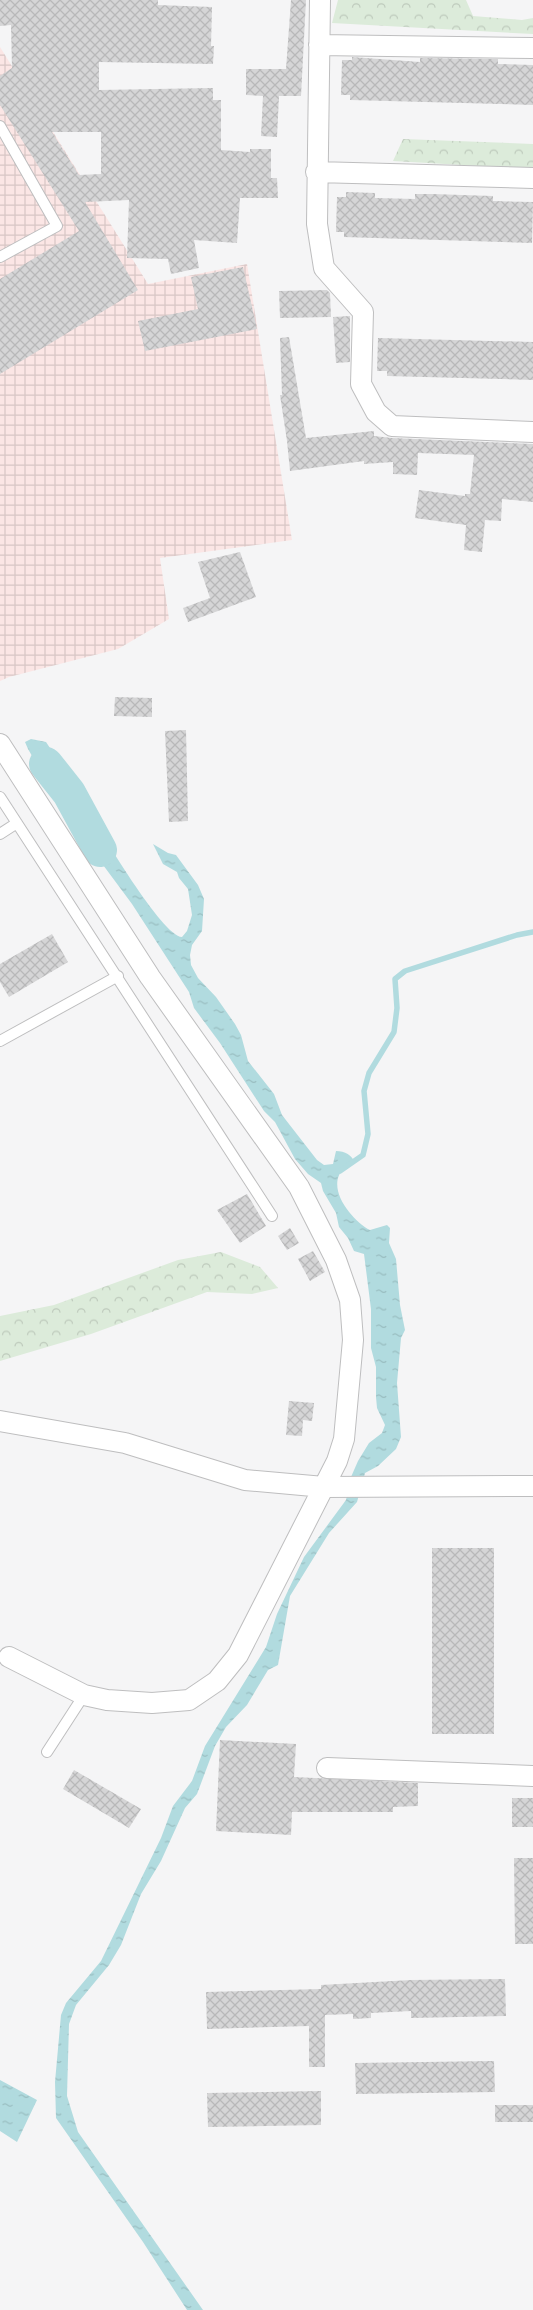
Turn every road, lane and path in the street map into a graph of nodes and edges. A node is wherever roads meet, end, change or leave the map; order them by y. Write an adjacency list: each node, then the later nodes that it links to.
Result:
1 (320, 0): 2 (street)
2 (319, 45): 3 (street); 5 (street)
3 (533, 48)
4 (0, 126): 7 (lane)
5 (316, 172): 6 (street); 8 (street)
6 (533, 178)
7 (0, 258)
8 (533, 432)
9 (0, 744): 17 (street)
10 (0, 797): 11 (lane)
11 (17, 824): 12 (lane); 13 (lane)
12 (0, 834)
13 (118, 976): 14 (lane); 15 (lane)
14 (0, 1041)
15 (272, 1216)
16 (0, 1421): 17 (street)
17 (324, 1486): 18 (street); 20 (street)
18 (533, 1486)
19 (5, 1656): 20 (street)
20 (84, 1695): 21 (lane)
21 (47, 1752)
22 (327, 1768): 23 (street)
23 (533, 1776)

